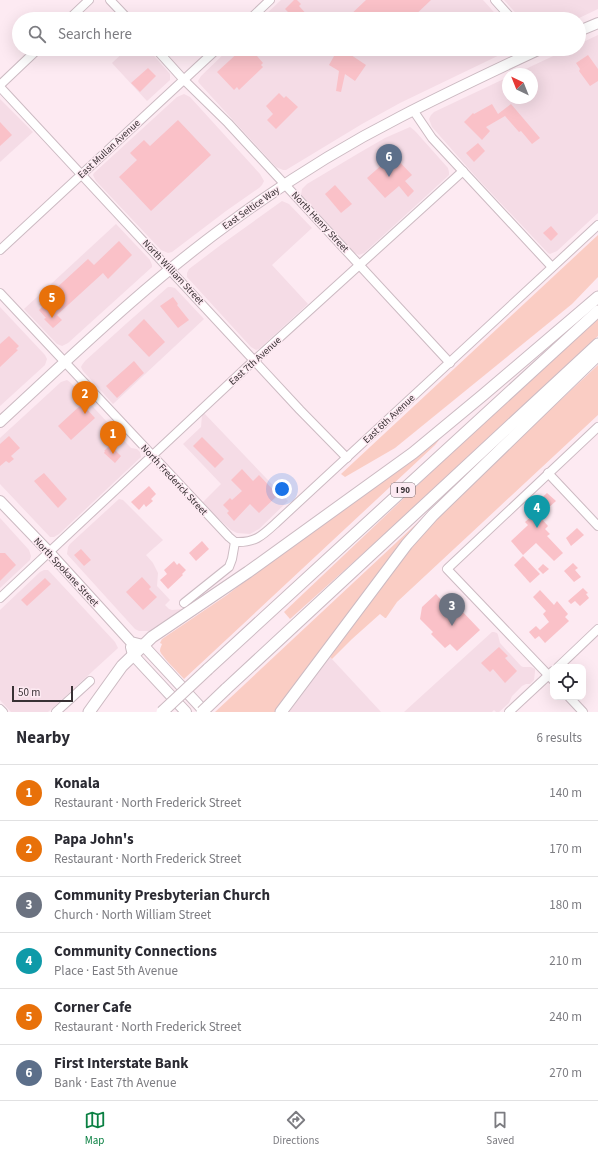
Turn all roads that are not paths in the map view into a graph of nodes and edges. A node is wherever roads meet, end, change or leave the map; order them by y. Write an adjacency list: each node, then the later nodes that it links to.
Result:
1 (89, 0): 5 (street)
2 (110, 0): 6 (street)
3 (270, 0): 7 (street)
4 (495, 0): 8 (street)
5 (76, 12)
6 (121, 12)
7 (257, 12)
8 (506, 12)
9 (598, 23): 10 (main road)
10 (586, 28)
11 (31, 56): 16 (street)
12 (162, 56): 15 (street, North Henry Street)
13 (210, 56): 15 (street, East Mullan Avenue)
14 (525, 56): 17 (main road, East Seltice Way)
15 (184, 80): 19 (street, East Mullan Avenue); 20 (street, North Henry Street)
16 (0, 86): 19 (street, North William Street)
17 (413, 110): 18 (street); 20 (main road, East Seltice Way)
18 (463, 171): 23 (street, East 7th Avenue); 24 (street)
19 (81, 174): 22 (street, East Mullan Avenue); 25 (street, North William Street)
20 (285, 185): 23 (street, North Henry Street); 25 (main road, East Seltice Way)
21 (598, 224): 24 (street, East 6th Avenue)
22 (0, 250)
23 (360, 265): 31 (street, East 7th Avenue); 33 (street, North Henry Street)
24 (552, 267): 33 (street, East 6th Avenue)
25 (170, 269): 31 (street, North William Street); 32 (main road, East Seltice Way)
26 (0, 293): 32 (street, North Frederick Street)
27 (598, 297): 47 (highway)
28 (598, 311): 58 (highway, I 90, bridge)
29 (598, 344): 60 (highway, I 90, bridge)
30 (598, 355): 62 (highway)
31 (255, 360): 36 (street, East 7th Avenue); 37 (street, North William Street)
32 (64, 363): 34 (main road, East Seltice Way); 36 (street, North Frederick Street)
33 (450, 363): 37 (street, East 6th Avenue)
34 (0, 422)
35 (598, 427): 38 (street)
36 (152, 456): 41 (street, North Frederick Street); 42 (street, East 7th Avenue)
37 (347, 458): 41 (street, East 6th Avenue)
38 (548, 473): 40 (street); 50 (street)
39 (0, 501): 42 (main road, North Spokane Street)
40 (598, 526)
41 (235, 542): 44 (street)
42 (49, 552): 43 (street, East 7th Avenue); 46 (main road, North Spokane Street)
43 (0, 598)
44 (184, 603)
45 (598, 629): 49 (street)
46 (131, 642): 47 (main road, North Spokane Street); 48 (main road)
47 (143, 646): 48 (highway); 61 (main road, North Spokane Street)
48 (132, 655): 57 (highway); 59 (main road)
49 (561, 664)
50 (550, 674)
51 (550, 678): 63 (street)
52 (90, 681): 56 (street)
53 (572, 700): 64 (street)
54 (0, 709): 55 (street)
55 (3, 712)
56 (56, 712)
57 (89, 712)
58 (162, 712)
59 (186, 712)
60 (202, 712)
61 (205, 712)
62 (281, 712)
63 (509, 712)
64 (583, 712)

